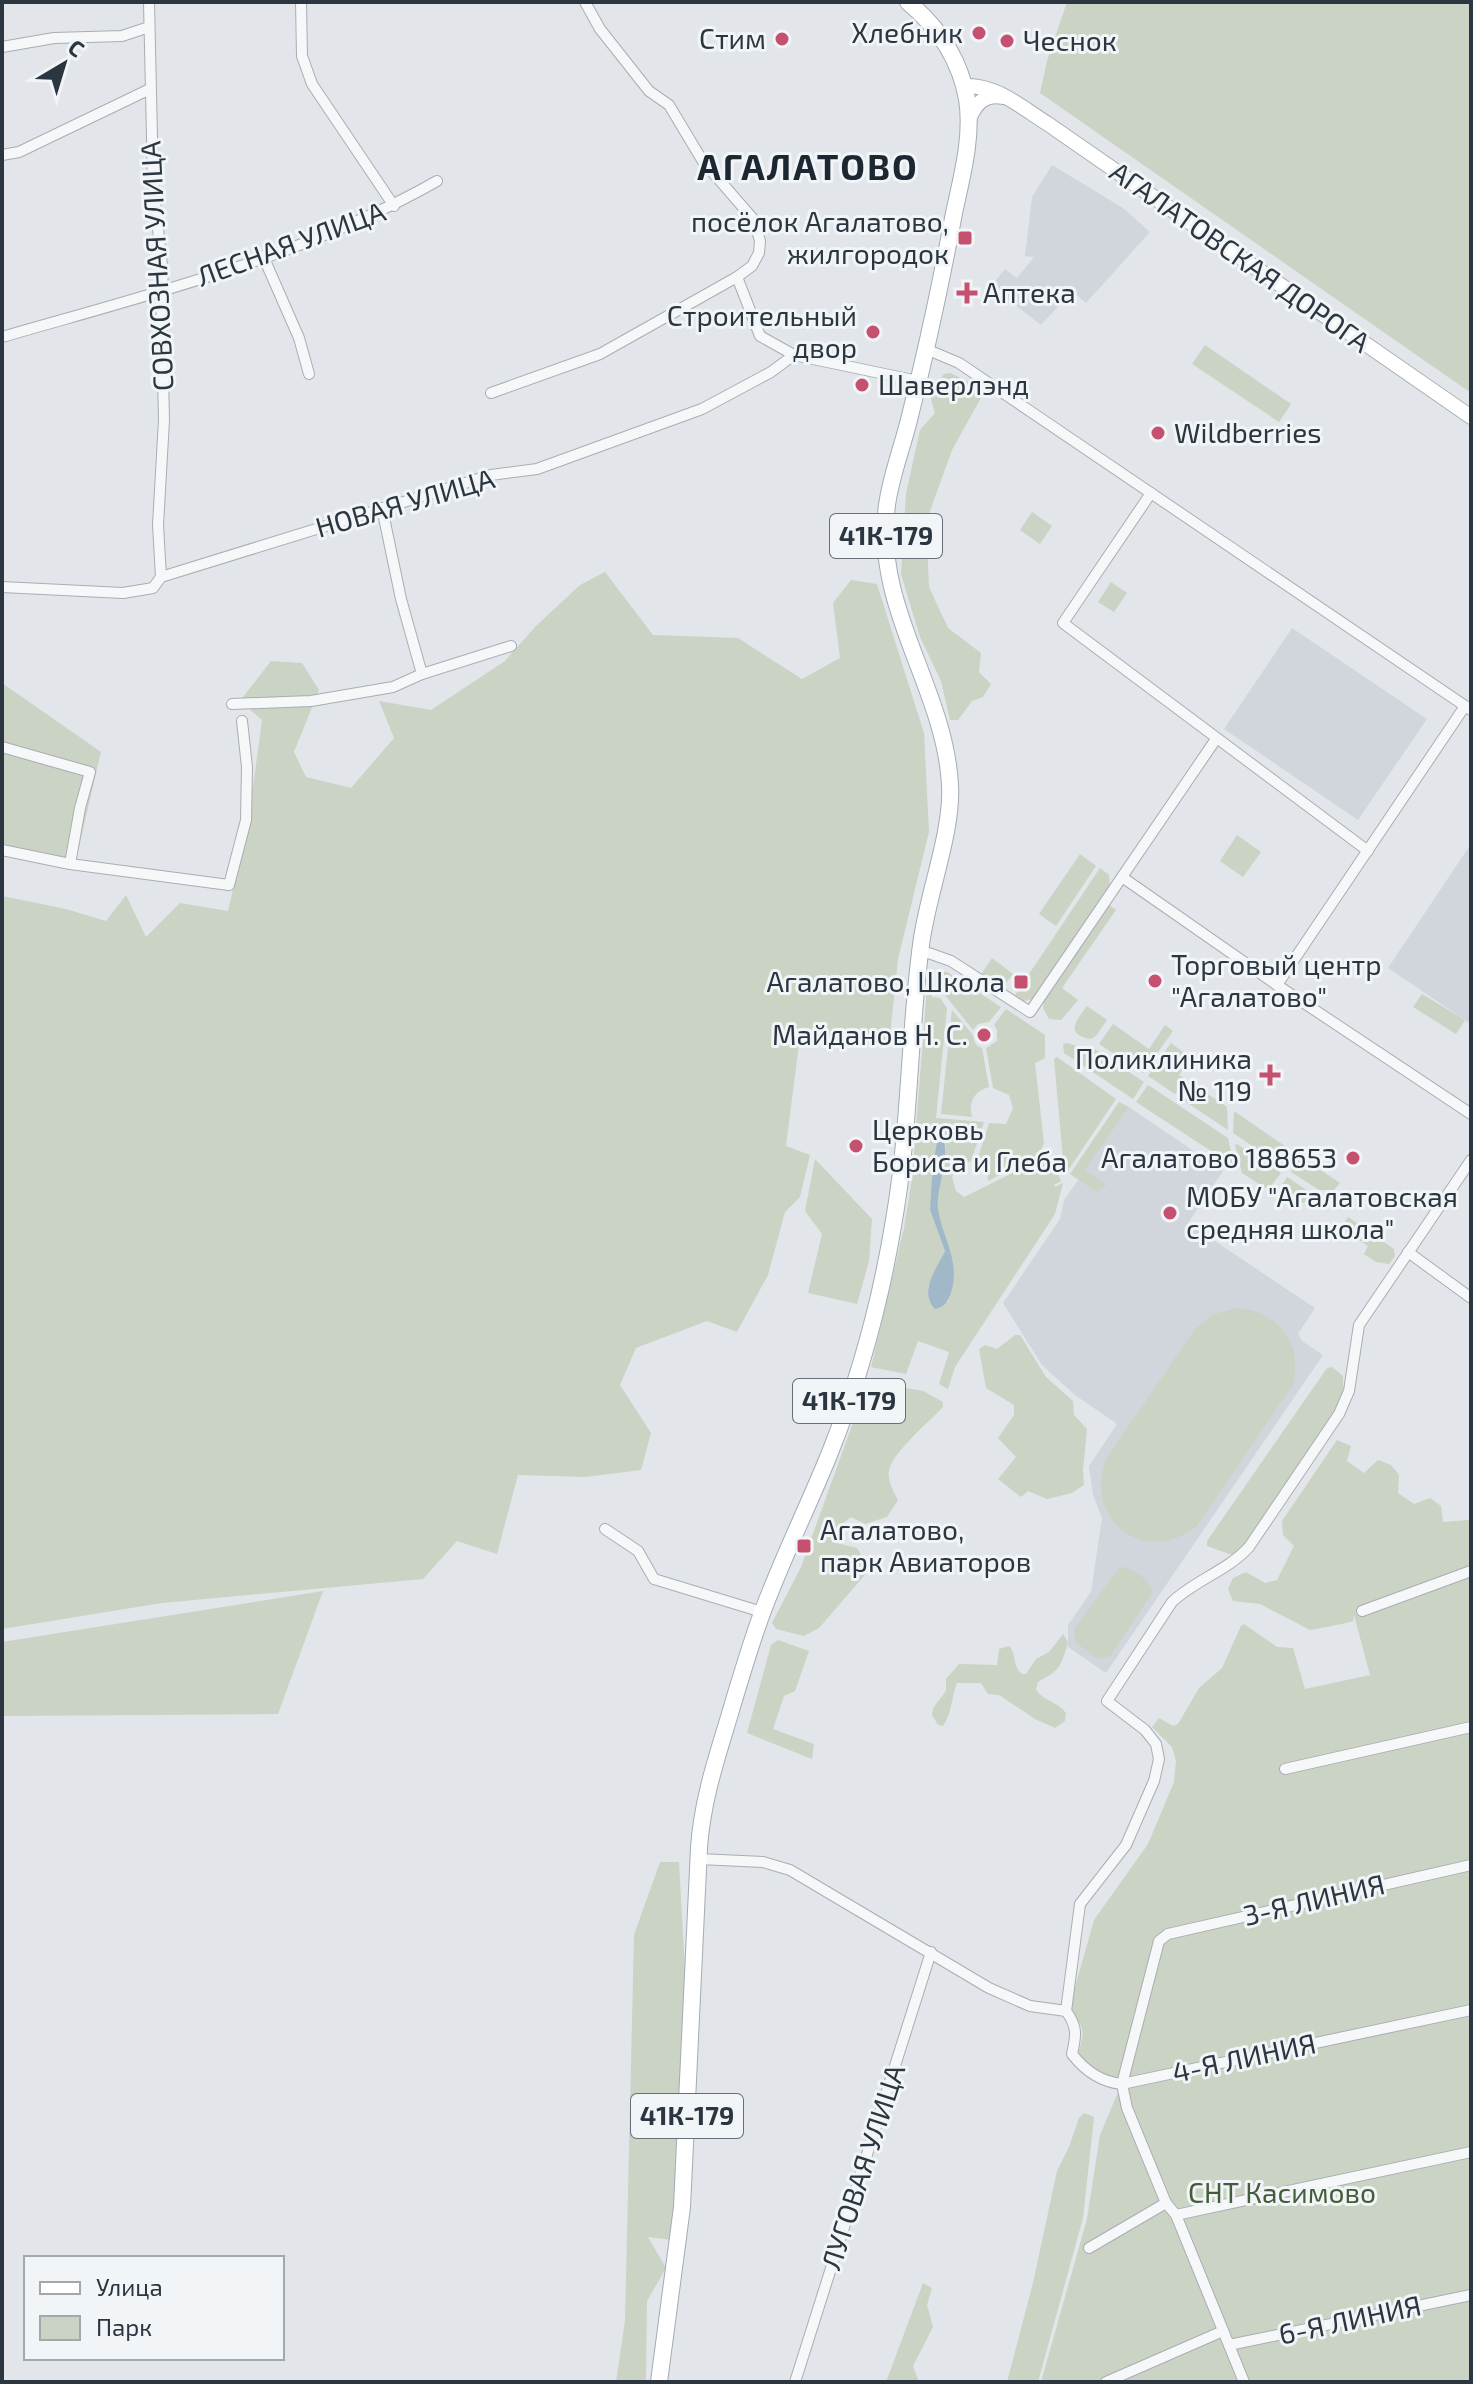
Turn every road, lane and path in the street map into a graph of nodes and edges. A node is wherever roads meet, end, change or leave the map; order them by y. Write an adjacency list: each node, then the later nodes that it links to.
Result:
1 (149, 2): 5 (street, СОВХОЗНАЯ УЛИЦА)
2 (301, 2): 13 (street)
3 (585, 2): 15 (street)
4 (908, 2): 7 (main road, 41К-179)
5 (149, 27): 6 (street); 8 (street, СОВХОЗНАЯ УЛИЦА)
6 (2, 47)
7 (964, 86): 9 (main road, АГАЛАТОВСКАЯ ДОРОГА); 10 (main road, 41К-179)
8 (150, 89): 11 (street); 16 (street, СОВХОЗНАЯ УЛИЦА)
9 (1007, 98): 10 (main road); 23 (main road, АГАЛАТОВСКАЯ ДОРОГА)
10 (969, 119): 18 (main road, 41К-179)
11 (2, 155)
12 (437, 181): 13 (street, ЛЕСНАЯ УЛИЦА)
13 (394, 206): 14 (street, ЛЕСНАЯ УЛИЦА)
14 (263, 256): 16 (street, ЛЕСНАЯ УЛИЦА); 20 (street)
15 (737, 277): 19 (street); 22 (street)
16 (161, 291): 17 (street, ЛЕСНАЯ УЛИЦА); 26 (street, СОВХОЗНАЯ УЛИЦА)
17 (2, 337)
18 (926, 349): 21 (main road, 41К-179); 24 (street)
19 (794, 355): 21 (street); 25 (street, НОВАЯ УЛИЦА)
20 (309, 374)
21 (918, 381): 39 (main road, 41К-179)
22 (491, 393)
23 (1471, 417)
24 (1151, 493): 31 (street); 33 (street)
25 (382, 508): 26 (street, НОВАЯ УЛИЦА); 29 (street)
26 (161, 577): 27 (street, НОВАЯ УЛИЦА)
27 (2, 587)
28 (511, 646): 29 (street)
29 (422, 674): 30 (street)
30 (232, 704)
31 (1468, 708): 36 (street)
32 (242, 721): 37 (street)
33 (1216, 739): 36 (street); 38 (street)
34 (2, 747): 37 (street)
35 (2, 850): 37 (street)
36 (1368, 851): 40 (street)
37 (70, 864)
38 (1122, 877): 39 (street); 40 (street)
39 (920, 950): 48 (main road, 41К-179)
40 (1277, 985): 41 (street)
41 (1471, 1114)
42 (1471, 1160): 43 (street)
43 (1408, 1252): 44 (street); 55 (street)
44 (1471, 1298)
45 (605, 1529): 48 (street)
46 (1471, 1571): 47 (street)
47 (1362, 1611)
48 (762, 1612): 51 (main road, 41К-179)
49 (1471, 1727): 50 (street)
50 (1285, 1769)
51 (699, 1847): 53 (street); 64 (main road, 41К-179)
52 (1471, 1865): 56 (street, 3-Я ЛИНИЯ)
53 (931, 1952): 55 (street); 65 (street, ЛУГОВАЯ УЛИЦА)
54 (1471, 2010): 56 (street, 4-Я ЛИНИЯ)
55 (1066, 2011): 56 (street)
56 (1122, 2084): 58 (street)
57 (1471, 2152): 59 (street)
58 (1166, 2203): 59 (street); 60 (street)
59 (1176, 2215): 62 (street)
60 (1089, 2248)
61 (1471, 2295): 63 (street, 6-Я ЛИНИЯ)
62 (1223, 2331): 63 (street); 66 (street)
63 (1229, 2345): 67 (street)
64 (659, 2382)
65 (795, 2382)
66 (1106, 2382)
67 (1244, 2382)

